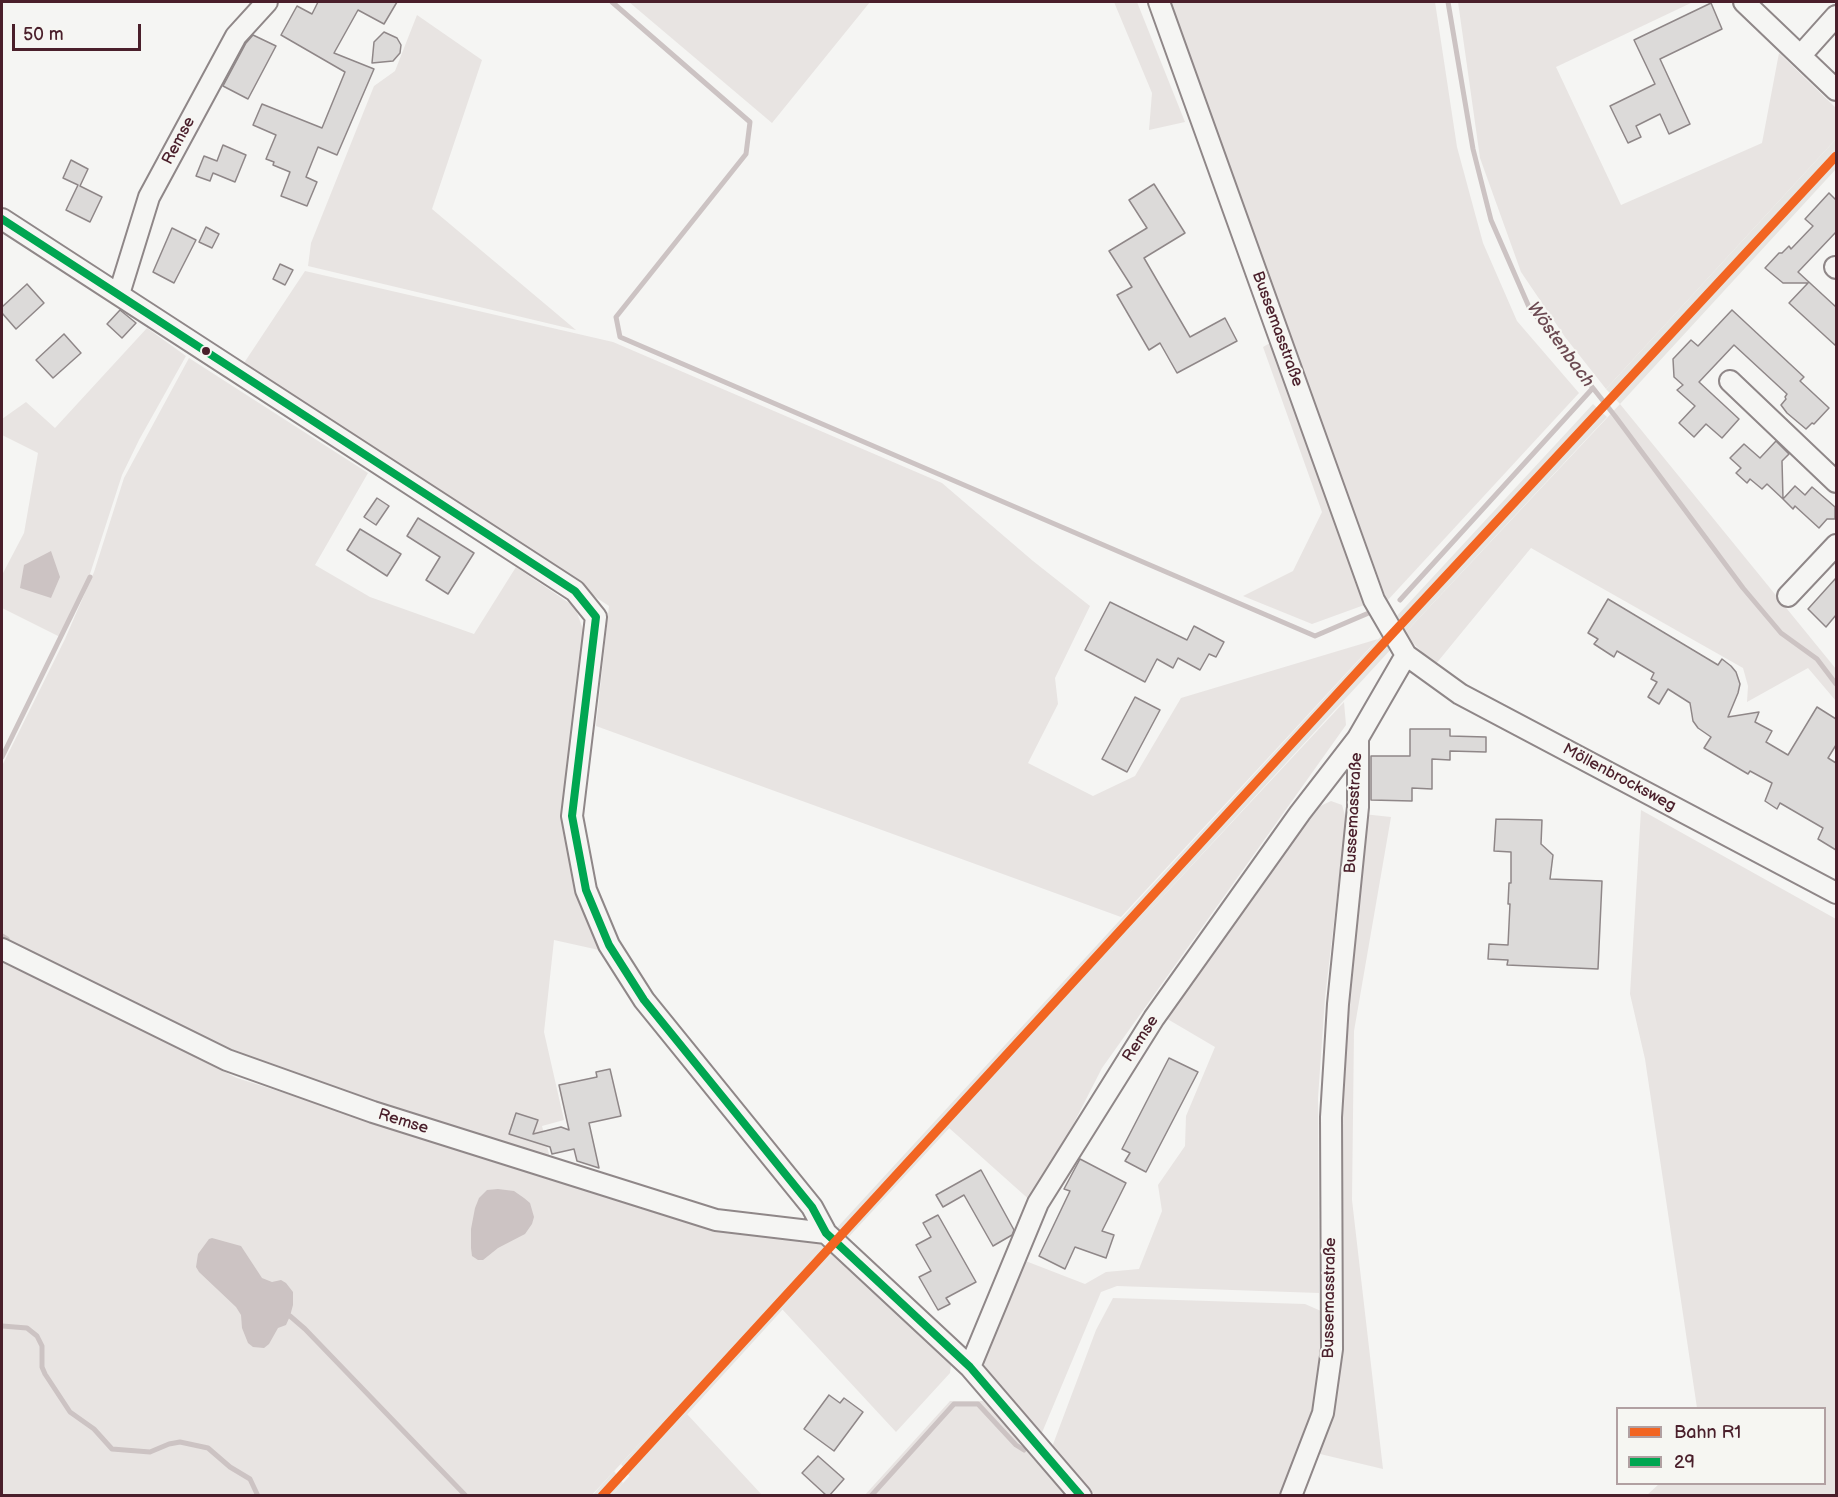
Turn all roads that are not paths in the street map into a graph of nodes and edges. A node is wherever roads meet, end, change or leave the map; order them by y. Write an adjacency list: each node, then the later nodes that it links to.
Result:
1 (267, 2): 8 (street, Remse)
2 (1159, 2): 13 (street, Bussemasstraße)
3 (1744, 2): 5 (street)
4 (1836, 16): 5 (street)
5 (1801, 55): 6 (street)
6 (1836, 90)
7 (2, 219): 8 (street)
8 (118, 294): 17 (street)
9 (1730, 381): 10 (street)
10 (1836, 482)
11 (1836, 545): 12 (street)
12 (1788, 596)
13 (1406, 655): 14 (street, Bussemasstraße); 15 (street, Möllenbrocksweg)
14 (1358, 738): 18 (street, Remse); 20 (street, Bussemasstraße)
15 (1836, 893)
16 (2, 949): 17 (street, Remse)
17 (826, 1233): 18 (street)
18 (970, 1367): 19 (street)
19 (1081, 1496)
20 (1291, 1496)

